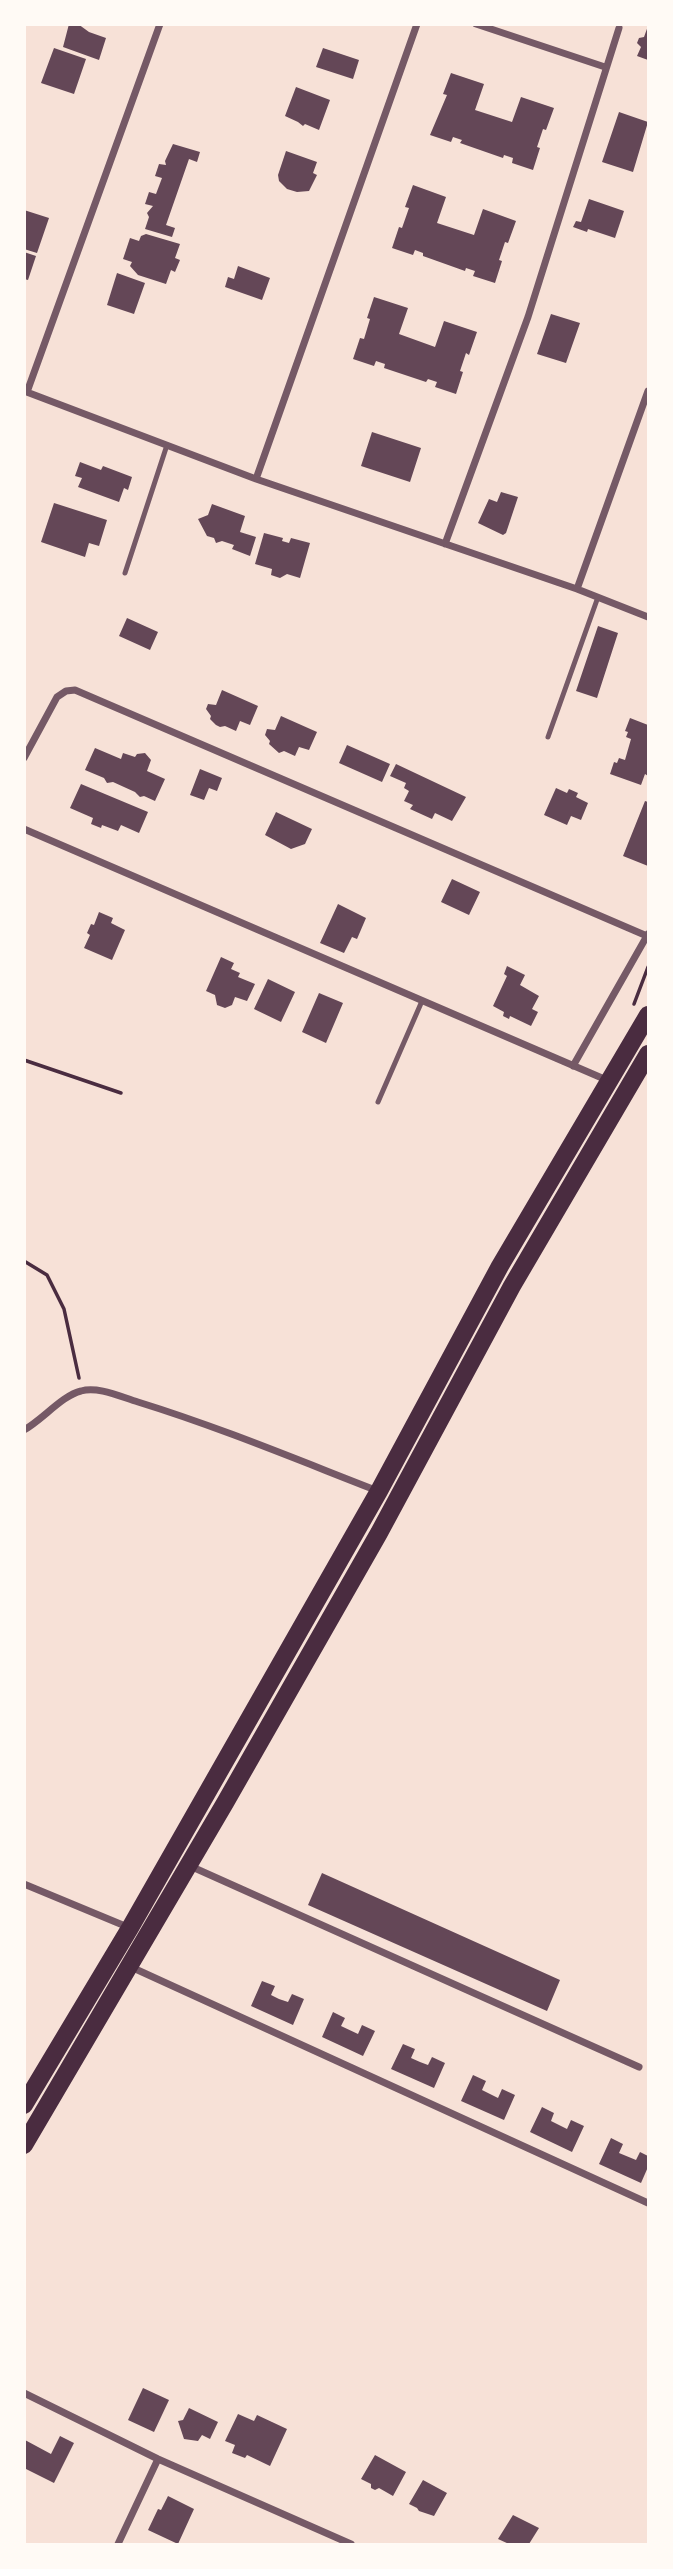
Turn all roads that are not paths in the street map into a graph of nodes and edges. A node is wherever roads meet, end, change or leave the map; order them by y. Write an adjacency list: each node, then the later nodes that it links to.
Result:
1 (160, 24): 7 (street)
2 (417, 24): 9 (street)
3 (476, 24): 5 (street)
4 (619, 27): 5 (street)
5 (605, 67): 10 (street)
6 (649, 391): 12 (street)
7 (26, 392): 8 (street)
8 (167, 445): 9 (street); 11 (lane)
9 (256, 479): 10 (street)
10 (445, 544): 12 (street)
11 (125, 573)
12 (577, 589): 13 (street)
13 (598, 597): 14 (street); 15 (lane)
14 (649, 617)
15 (548, 737)
16 (24, 758): 18 (street)
17 (24, 828): 19 (street)
18 (648, 935): 22 (street)
19 (422, 1001): 22 (street); 24 (lane)
20 (649, 1015): 23 (main road)
21 (649, 1054): 27 (main road)
22 (573, 1066): 23 (street)
23 (609, 1081): 26 (main road)
24 (378, 1102)
25 (24, 1430): 26 (street)
26 (379, 1491): 29 (main road)
27 (189, 1866): 30 (main road); 31 (street)
28 (24, 1884): 29 (street)
29 (130, 1928): 32 (main road)
30 (131, 1967): 33 (main road); 34 (street)
31 (639, 2067)
32 (24, 2105)
33 (24, 2145)
34 (649, 2203)
35 (24, 2393): 36 (street)
36 (158, 2459): 37 (street); 38 (street)
37 (118, 2544)
38 (351, 2544)

